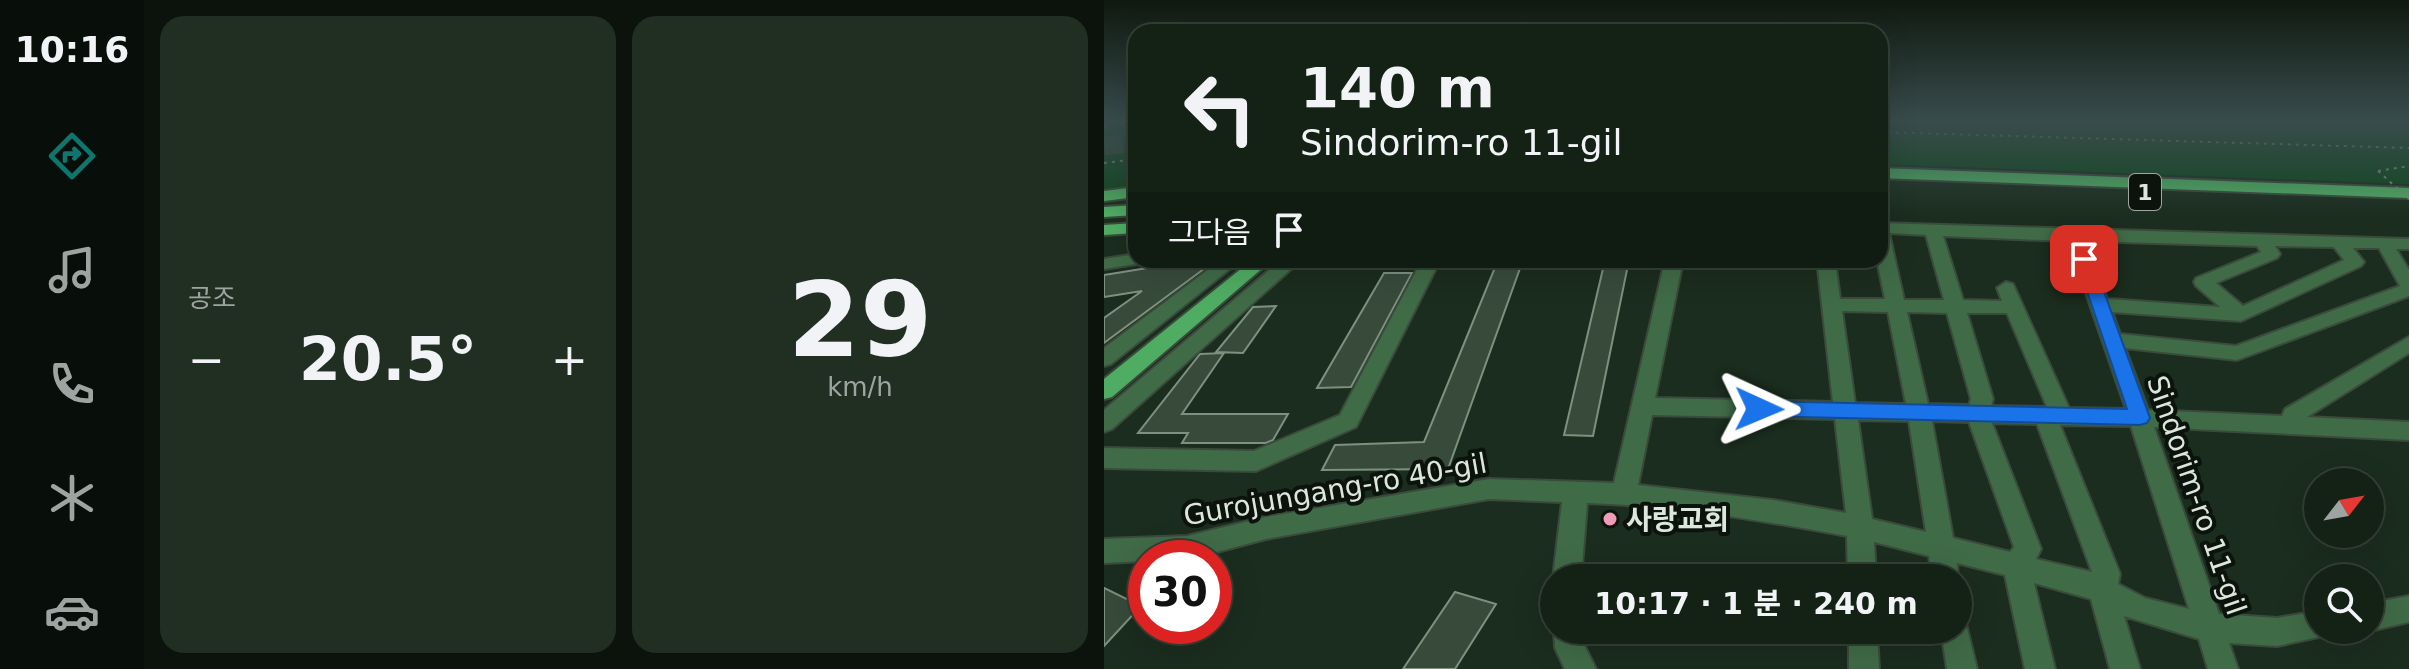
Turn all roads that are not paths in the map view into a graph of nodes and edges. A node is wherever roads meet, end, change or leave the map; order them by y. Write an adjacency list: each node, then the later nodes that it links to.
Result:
1 (1888, 173): 5 (main road, 1)
2 (1888, 184): 5 (main road, 1)
3 (1128, 193): 4 (main road)
4 (1104, 196)
5 (2409, 198)
6 (1128, 202): 7 (main road)
7 (1104, 204)
8 (1128, 210): 9 (main road)
9 (1104, 212)
10 (1128, 228): 11 (main road)
11 (1104, 230)
12 (1888, 230): 13 (street)
13 (1933, 230): 14 (street); 32 (street)
14 (2075, 236): 15 (street); 30 (street, Sindorim-ro 11-gil)
15 (2263, 240): 16 (street); 33 (street)
16 (2339, 242): 17 (street); 33 (street)
17 (2384, 243): 18 (street); 28 (street, Sindorim-ro 11-gil)
18 (2409, 244)
19 (1128, 260): 20 (street)
20 (1104, 264)
21 (1222, 268): 36 (street)
22 (1253, 268): 37 (main road)
23 (1283, 268): 44 (street)
24 (1427, 268): 47 (street)
25 (1672, 268): 38 (street)
26 (1827, 268): 29 (street)
27 (1888, 268): 31 (street)
28 (2409, 287): 34 (street, Sindorim-ro 11-gil)
29 (1832, 305): 31 (street); 39 (street)
30 (2100, 305): 33 (street); 34 (street, Sindorim-ro 11-gil)
31 (1896, 306): 32 (street); 40 (street)
32 (1956, 307): 41 (street); 42 (street)
33 (2241, 315)
34 (2112, 340): 43 (street, Sindorim-ro 11-gil)
35 (2409, 344): 45 (street)
36 (1104, 359)
37 (1104, 391)
38 (1643, 406): 39 (street); 49 (street)
39 (1845, 411): 40 (street); 50 (street)
40 (1919, 412): 41 (street); 51 (street)
41 (1977, 414): 42 (street); 56 (street)
42 (2054, 416): 43 (street); 57 (street)
43 (2140, 418): 45 (street); 61 (street, Sindorim-ro 11-gil)
44 (1104, 423)
45 (2295, 425): 46 (street)
46 (2409, 431)
47 (1104, 458)
48 (1575, 493): 49 (street, Gurojungang-ro 40-gil); 52 (street, Gurojungang-ro 40-gil); 53 (street)
49 (1624, 494): 50 (street, Gurojungang-ro 40-gil)
50 (1860, 527): 51 (street, Gurojungang-ro 40-gil); 54 (street)
51 (1941, 547): 55 (street); 56 (street, Gurojungang-ro 40-gil)
52 (1104, 551)
53 (1568, 564)
54 (1861, 564)
55 (1944, 564)
56 (2016, 566): 57 (street, Gurojungang-ro 40-gil); 68 (street)
57 (2103, 591): 61 (street, Gurojungang-ro 40-gil); 69 (street)
58 (2409, 609): 59 (street)
59 (2384, 614)
60 (2304, 627): 61 (street, Gurojungang-ro 40-gil)
61 (2210, 628): 70 (street, Sindorim-ro 11-gil)
62 (1570, 644): 65 (street)
63 (1863, 644): 66 (street)
64 (1958, 644): 67 (street)
65 (1581, 669)
66 (1864, 669)
67 (1962, 669)
68 (2040, 669)
69 (2125, 669)
70 (2223, 669)

